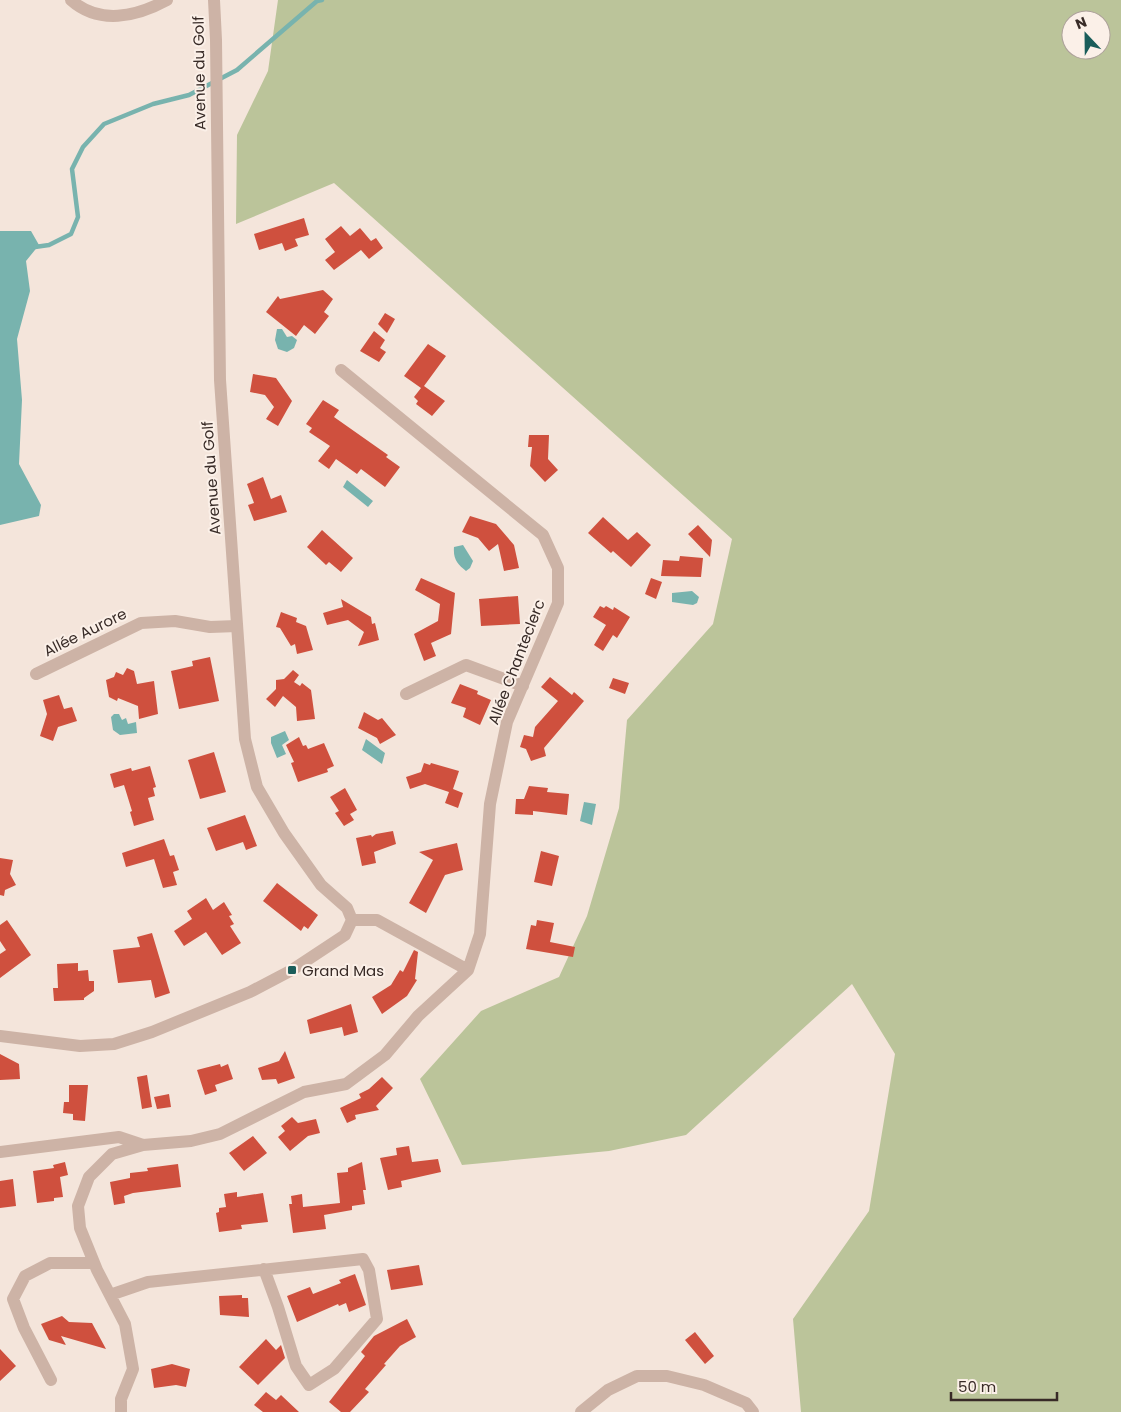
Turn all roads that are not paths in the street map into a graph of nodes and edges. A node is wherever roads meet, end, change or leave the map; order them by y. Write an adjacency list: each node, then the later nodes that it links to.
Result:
1 (71, 0): 2 (street)
2 (167, 0)
3 (214, 0): 5 (street, Avenue du Golf)
4 (341, 370): 7 (street, Allée Chanteclerc)
5 (237, 626): 6 (street, Allée Aurore); 9 (street, Avenue du Golf)
6 (36, 674)
7 (523, 686): 8 (street); 10 (street, Allée Chanteclerc)
8 (406, 694)
9 (352, 920): 10 (street); 11 (street)
10 (468, 970): 12 (street)
11 (0, 1036)
12 (143, 1144): 13 (street); 14 (street)
13 (0, 1152)
14 (94, 1263): 16 (street); 17 (street)
15 (264, 1269): 15 (street); 16 (street)
16 (110, 1295): 18 (street)
17 (51, 1380)
18 (121, 1412)
19 (582, 1412): 20 (street)
20 (753, 1412)

